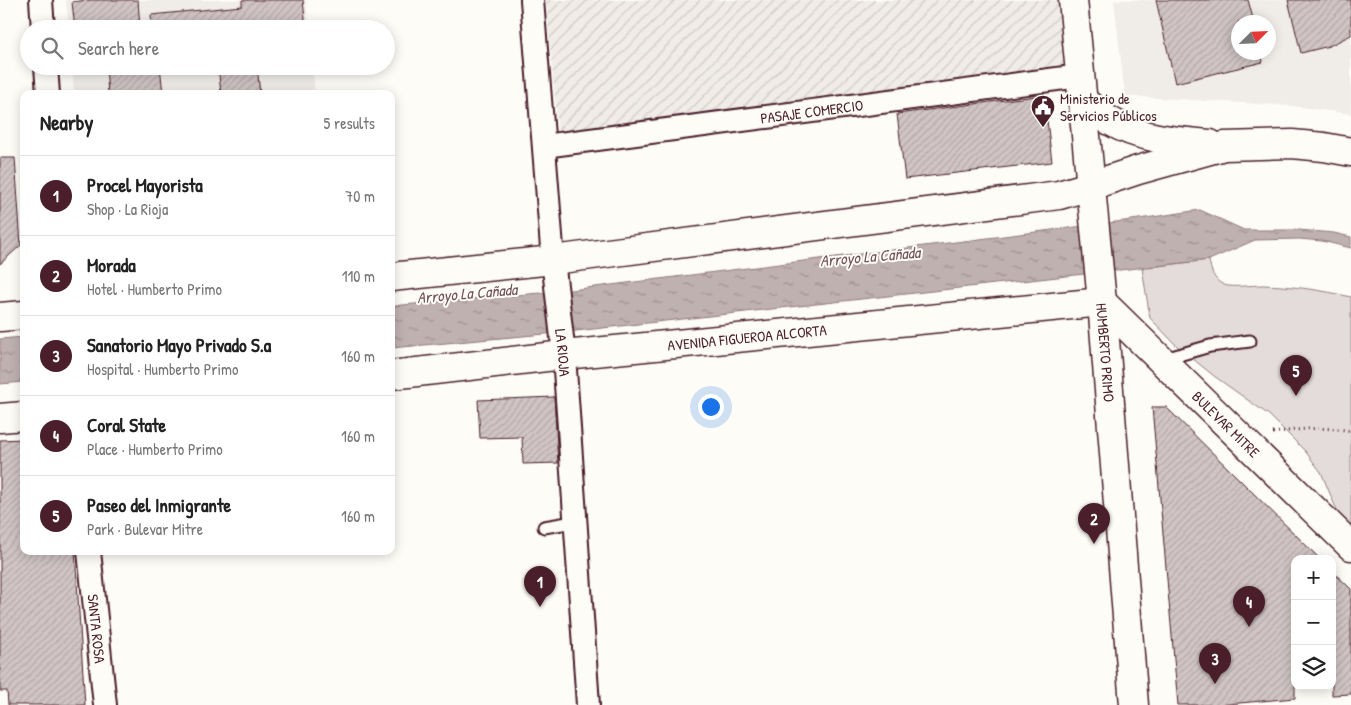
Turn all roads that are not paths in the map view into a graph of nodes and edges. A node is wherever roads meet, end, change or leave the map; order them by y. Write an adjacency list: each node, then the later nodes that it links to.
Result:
1 (41, 0): 4 (street)
2 (532, 0): 8 (street, LA RIOJA)
3 (1073, 0): 6 (main road, HUMBERTO PRIMO)
4 (43, 20)
5 (47, 75): 7 (street)
6 (1081, 88): 8 (street, PASAJE COMERCIO); 9 (main road); 11 (main road, HUMBERTO PRIMO)
7 (48, 90)
8 (544, 146): 12 (street, LA RIOJA)
9 (1224, 146): 10 (main road); 11 (main road)
10 (1351, 152)
11 (1090, 186): 12 (main road); 14 (main road, HUMBERTO PRIMO)
12 (553, 260): 13 (main road); 18 (street, LA RIOJA)
13 (395, 277)
14 (1102, 302): 18 (main road, AVENIDA FIGUEROA ALCORTA); 19 (main road, BULEVAR MITRE); 29 (main road, HUMBERTO PRIMO)
15 (20, 316): 16 (main road)
16 (0, 318)
17 (1250, 341): 19 (lane)
18 (564, 355): 20 (main road, AVENIDA FIGUEROA ALCORTA); 23 (street, LA RIOJA)
19 (1160, 360): 25 (main road, BULEVAR MITRE)
20 (395, 375)
21 (20, 416): 22 (main road)
22 (0, 418)
23 (574, 522): 24 (lane); 28 (street, LA RIOJA)
24 (544, 527)
25 (1351, 546)
26 (89, 555): 27 (street, SANTA ROSA)
27 (104, 705)
28 (588, 705)
29 (1134, 705)

